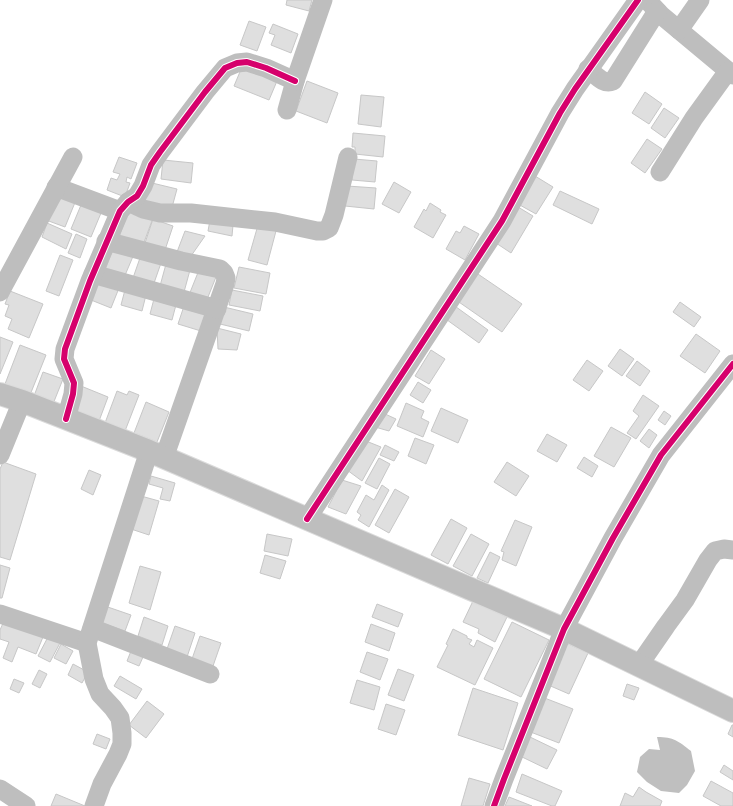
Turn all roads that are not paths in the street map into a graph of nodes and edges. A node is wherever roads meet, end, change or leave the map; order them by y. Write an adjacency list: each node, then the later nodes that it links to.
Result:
1 (323, 0): 8 (street)
2 (638, 0): 6 (street)
3 (700, 0): 5 (street)
4 (652, 5): 5 (street); 6 (street)
5 (679, 30): 7 (street)
6 (588, 69): 25 (street)
7 (731, 73): 12 (street)
8 (295, 80): 9 (street); 14 (street)
9 (287, 110)
10 (73, 157): 13 (street)
11 (348, 157): 14 (street)
12 (660, 172)
13 (56, 187): 14 (street); 17 (street)
14 (124, 207): 15 (street)
15 (106, 241): 16 (street); 18 (street)
16 (93, 274): 18 (street); 22 (street)
17 (0, 292)
18 (217, 309): 24 (street)
19 (733, 364): 28 (street)
20 (0, 394): 21 (main road)
21 (22, 402): 22 (main road); 23 (street)
22 (66, 419): 24 (main road)
23 (0, 455)
24 (157, 455): 25 (main road); 29 (street)
25 (307, 519): 28 (main road)
26 (733, 550): 30 (street)
27 (0, 614): 29 (street)
28 (564, 629): 30 (main road); 36 (street)
29 (89, 635): 31 (street); 35 (street)
30 (639, 665): 32 (main road)
31 (210, 674)
32 (733, 711)
33 (0, 789): 34 (street)
34 (26, 806)
35 (94, 806)
36 (494, 806)

